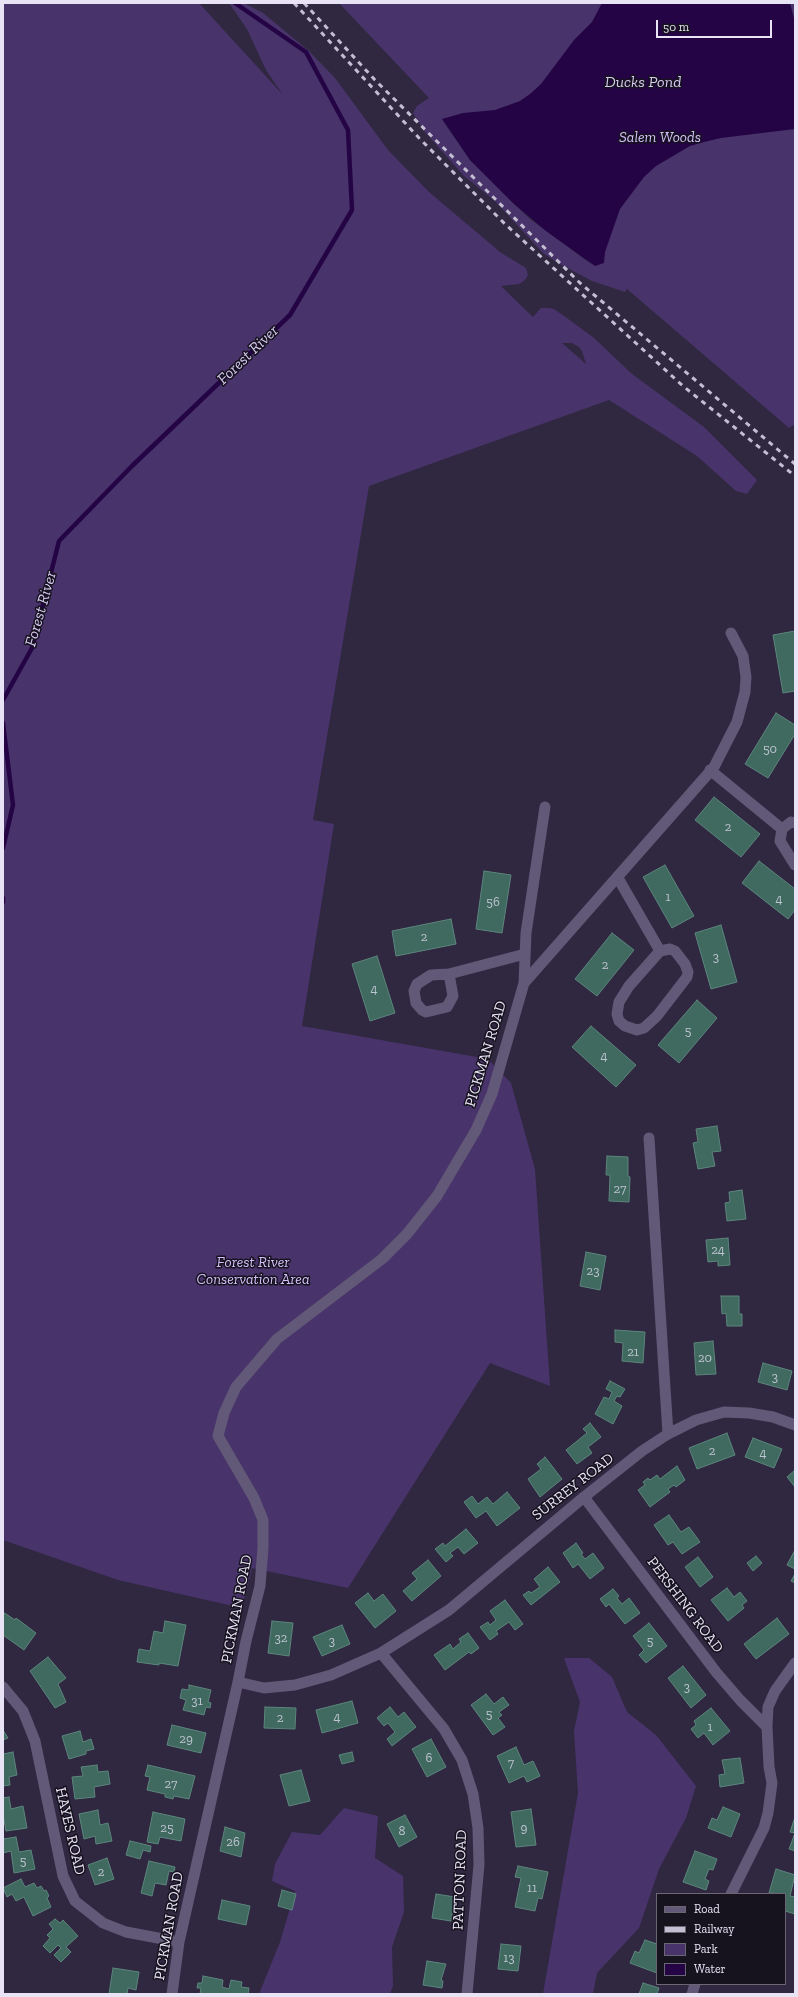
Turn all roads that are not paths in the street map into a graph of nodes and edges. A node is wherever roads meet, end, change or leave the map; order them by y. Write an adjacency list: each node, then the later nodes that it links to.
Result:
1 (731, 633): 2 (street, PICKMAN ROAD)
2 (710, 770): 5 (street); 7 (street, PICKMAN ROAD)
3 (545, 807): 9 (street, PICKMAN ROAD)
4 (795, 823): 5 (street)
5 (782, 829): 6 (street)
6 (795, 865)
7 (618, 878): 8 (street); 11 (street, PICKMAN ROAD)
8 (660, 951): 8 (street)
9 (525, 954): 10 (street); 11 (street, PICKMAN ROAD)
10 (449, 974)
11 (524, 983): 18 (street, PICKMAN ROAD)
12 (649, 1138): 14 (street)
13 (795, 1425): 14 (street, SURREY ROAD)
14 (668, 1434): 15 (street, SURREY ROAD)
15 (584, 1497): 16 (street, SURREY ROAD); 20 (street, PERSHING ROAD)
16 (381, 1652): 18 (street, SURREY ROAD); 24 (street, PATTON ROAD)
17 (795, 1663): 20 (street)
18 (238, 1682): 22 (street, PICKMAN ROAD)
19 (3, 1687): 22 (street, HAYES ROAD)
20 (767, 1727): 21 (street)
21 (732, 1893)
22 (179, 1942): 23 (street, PICKMAN ROAD)
23 (172, 1994)
24 (467, 1994)

